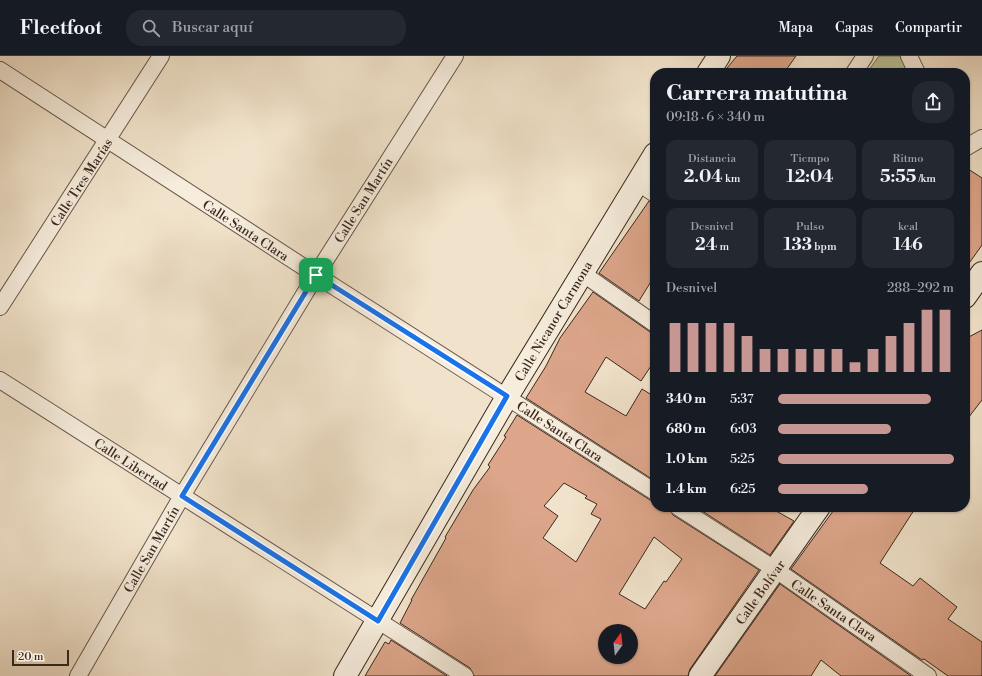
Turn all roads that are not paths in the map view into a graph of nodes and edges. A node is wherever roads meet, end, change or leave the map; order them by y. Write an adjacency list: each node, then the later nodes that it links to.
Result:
1 (161, 56): 11 (street, Calle Tres Marías)
2 (455, 56): 18 (street, Calle San Martín)
3 (719, 56): 6 (street)
4 (866, 56): 7 (street)
5 (909, 56): 8 (street)
6 (711, 68)
7 (858, 68)
8 (915, 68)
9 (0, 70): 11 (street, Calle Santa Clara)
10 (982, 138): 12 (street)
11 (108, 141): 18 (street, Calle Santa Clara); 20 (street, Calle Tres Marías)
12 (970, 145)
13 (650, 162): 14 (street, Calle Nicanor Carmona)
14 (637, 182): 15 (street); 16 (street, Calle Nicanor Carmona)
15 (650, 191)
16 (582, 273): 21 (street); 23 (street, Calle Nicanor Carmona)
17 (982, 273): 19 (street)
18 (316, 275): 23 (street, Calle Santa Clara); 25 (street, Calle San Martín)
19 (970, 291)
20 (0, 307)
21 (650, 321)
22 (0, 380): 25 (street, Calle Libertad)
23 (507, 396): 24 (street, Calle Santa Clara); 29 (street, Calle Nicanor Carmona)
24 (650, 489)
25 (182, 496): 29 (street, Calle Libertad); 30 (street, Calle San Martín)
26 (686, 512): 28 (street, Calle Santa Clara)
27 (817, 512): 28 (street, Calle Bolívar)
28 (776, 570): 33 (street, Calle Bolívar); 34 (street, Calle Santa Clara)
29 (378, 621): 31 (street, Calle Nicanor Carmona); 32 (street, Calle Libertad)
30 (78, 676)
31 (345, 676)
32 (465, 676)
33 (700, 676)
34 (928, 676)

